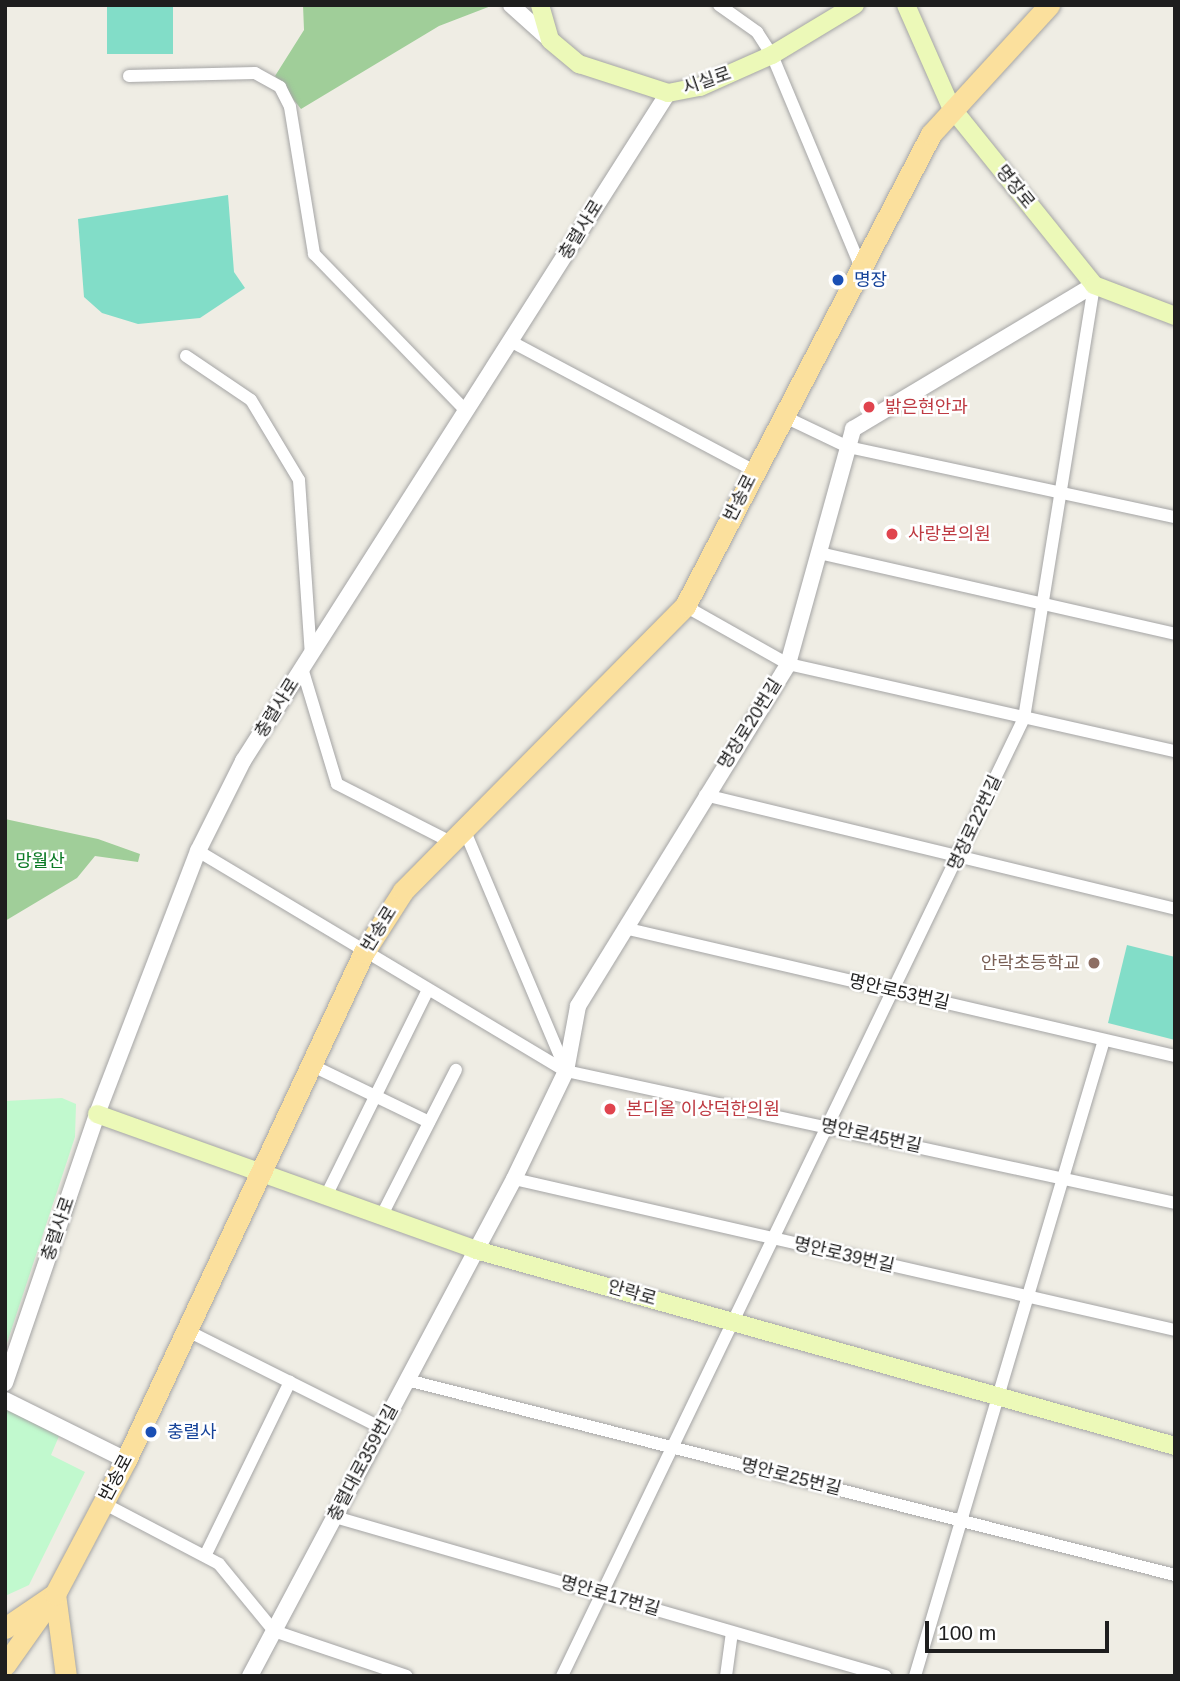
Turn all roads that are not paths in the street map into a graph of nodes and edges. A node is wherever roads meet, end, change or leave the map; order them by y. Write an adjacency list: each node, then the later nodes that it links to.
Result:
1 (511, 5): 7 (street)
2 (540, 5): 7 (main road)
3 (719, 5): 8 (street)
4 (906, 5): 11 (main road, 명장로)
5 (1049, 5): 11 (main road, 반송로)
6 (844, 8): 8 (main road, 시실로)
7 (550, 40): 10 (main road, 시실로)
8 (772, 55): 10 (main road, 시실로); 12 (street)
9 (129, 76): 17 (street)
10 (668, 93): 15 (street, 충렬사로)
11 (951, 107): 12 (main road, 반송로); 13 (main road, 명장로)
12 (861, 268): 18 (main road, 반송로)
13 (1094, 285): 14 (main road); 19 (street, 명장로20번길); 21 (street, 명장로22번길)
14 (1175, 316)
15 (510, 341): 17 (street, 충렬사로); 20 (street)
16 (186, 356): 27 (street)
17 (466, 411): 27 (street, 충렬사로)
18 (783, 416): 19 (street); 20 (main road, 반송로)
19 (848, 447): 21 (street); 23 (street, 명장로20번길)
20 (754, 471): 25 (main road, 반송로)
21 (1062, 493): 22 (street); 24 (street, 명장로22번길)
22 (1175, 517)
23 (819, 553): 24 (street); 28 (street, 명장로20번길)
24 (1043, 604): 26 (street); 29 (street, 명장로22번길)
25 (685, 606): 28 (street); 32 (main road, 반송로)
26 (1175, 634)
27 (307, 661): 32 (street); 33 (street, 충렬사로)
28 (788, 664): 29 (street); 31 (street, 명장로20번길)
29 (1024, 718): 30 (street); 34 (street, 명장로22번길)
30 (1175, 751)
31 (705, 795): 34 (street); 36 (street, 명장로20번길)
32 (458, 835): 37 (main road, 반송로); 44 (street)
33 (198, 851): 37 (street, 명안로45번길); 46 (street, 충렬사로)
34 (959, 857): 35 (street); 39 (street, 명장로22번길)
35 (1175, 909)
36 (624, 928): 39 (street, 명안로53번길); 44 (street, 명장로20번길)
37 (364, 952): 38 (street, 명안로45번길); 42 (main road, 반송로)
38 (428, 989): 44 (street, 명안로45번길); 45 (street)
39 (896, 991): 40 (street, 명안로53번길); 48 (street, 명장로22번길)
40 (1104, 1040): 41 (street, 명안로53번길); 50 (street)
41 (1175, 1056)
42 (312, 1065): 45 (street); 49 (main road, 반송로)
43 (456, 1070): 47 (street)
44 (566, 1071): 48 (street, 명안로45번길); 51 (street, 명장로20번길)
45 (375, 1096): 47 (street); 52 (street)
46 (97, 1114): 49 (main road, 안락로); 63 (street, 충렬사로)
47 (429, 1122): 54 (street)
48 (827, 1126): 50 (street, 명안로45번길); 55 (street, 명장로22번길)
49 (262, 1170): 52 (main road, 안락로); 60 (main road, 반송로)
50 (1062, 1178): 53 (street, 명안로45번길); 57 (street)
51 (514, 1179): 55 (street, 명안로39번길); 56 (street, 명장로20번길)
52 (327, 1194): 54 (main road, 안락로)
53 (1175, 1203)
54 (382, 1215): 56 (main road, 안락로)
55 (774, 1239): 57 (street, 명안로39번길); 58 (street, 명장로22번길)
56 (476, 1250): 58 (main road, 안락로); 61 (street, 충렬대로359번길)
57 (1027, 1296): 59 (street, 명안로39번길); 64 (street)
58 (733, 1322): 64 (main road, 안락로); 68 (street, 명장로22번길)
59 (1175, 1330)
60 (188, 1331): 62 (street); 69 (main road, 반송로)
61 (407, 1380): 66 (street, 충렬대로359번길); 68 (street, 명안로25번길)
62 (290, 1381): 66 (street); 73 (street)
63 (5, 1382)
64 (997, 1396): 67 (main road, 안락로); 72 (street)
65 (5, 1400): 69 (street)
66 (382, 1428): 71 (street, 충렬대로359번길)
67 (1175, 1446)
68 (673, 1447): 72 (street, 명안로25번길); 76 (street, 명장로22번길)
69 (126, 1460): 70 (main road, 반송로)
70 (103, 1503): 73 (street); 75 (main road, 반송로)
71 (335, 1517): 76 (street, 명안로17번길); 78 (street, 충렬대로359번길)
72 (961, 1520): 74 (street, 명안로25번길); 87 (street)
73 (205, 1556): 78 (street)
74 (1175, 1575)
75 (55, 1594): 77 (main road); 80 (main road, 반송로); 81 (main road)
76 (602, 1594): 79 (street, 명안로17번길); 84 (street, 명장로22번길)
77 (5, 1628)
78 (274, 1631): 82 (street, 충렬대로359번길); 83 (street)
79 (732, 1632): 85 (street); 86 (street, 명안로17번길)
80 (5, 1665)
81 (66, 1676)
82 (250, 1676)
83 (407, 1676)
84 (562, 1676)
85 (726, 1676)
86 (885, 1676)
87 (915, 1676)

